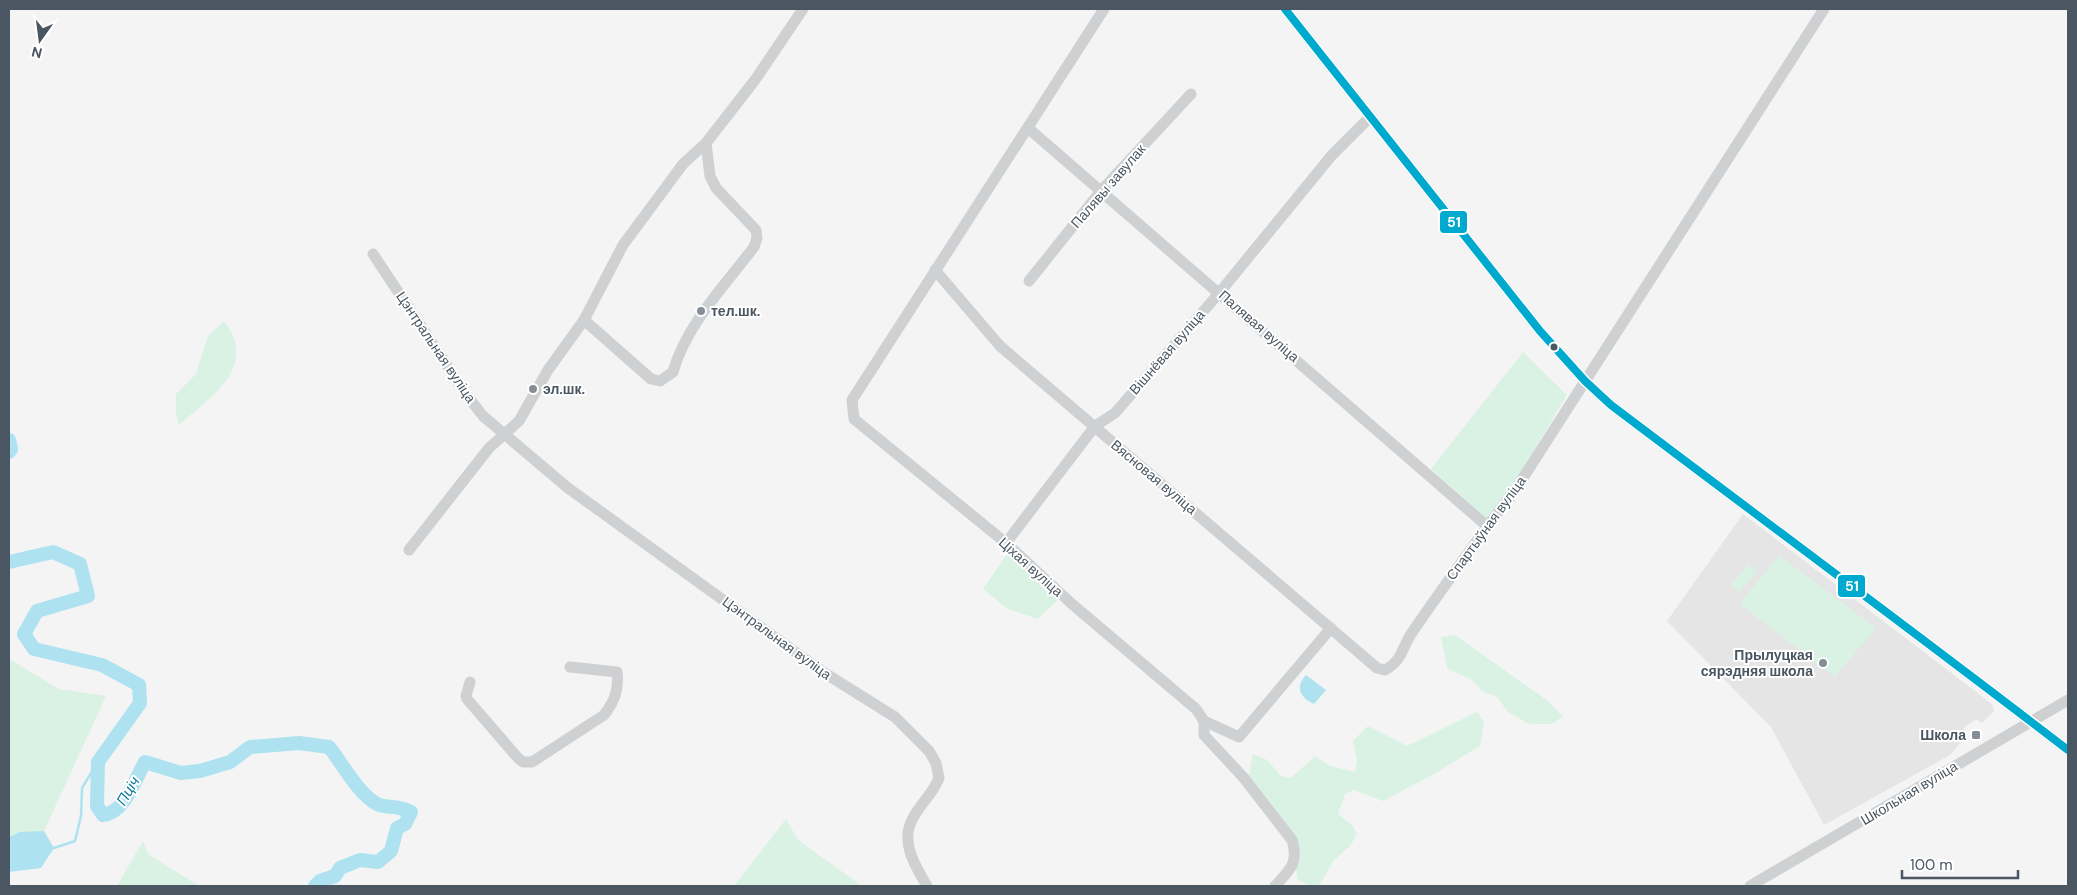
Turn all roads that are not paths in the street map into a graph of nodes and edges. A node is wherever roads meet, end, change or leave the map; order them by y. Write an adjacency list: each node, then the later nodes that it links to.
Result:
1 (803, 9): 8 (street)
2 (1104, 9): 7 (street)
3 (1285, 9): 6 (street)
4 (1824, 9): 15 (street, Спартыўная вуліца)
5 (1191, 94): 9 (street, Палявы завулак)
6 (1370, 117): 13 (street, Вішнёвая вуліца); 15 (street)
7 (1028, 128): 9 (street, Палявая вуліца); 11 (street)
8 (706, 143): 14 (street); 14 (street)
9 (1101, 191): 12 (street, Палявы завулак); 13 (street, Палявая вуліца)
10 (373, 254): 17 (street, Цэнтральная вуліца)
11 (935, 270): 16 (street, Вясновая вуліца); 19 (street, Ціхая вуліца)
12 (1029, 281)
13 (1220, 292): 16 (street, Вішнёвая вуліца); 18 (street, Палявая вуліца)
14 (584, 320): 17 (street)
15 (1585, 381): 18 (street, Спартыўная вуліца); 27 (street)
16 (1095, 426): 19 (street, Вішнёвая вуліца); 21 (street, Вясновая вуліца)
17 (506, 433): 20 (street); 29 (street, Цэнтральная вуліца)
18 (1487, 526): 23 (street, Спартыўная вуліца)
19 (1006, 543): 26 (street, Ціхая вуліца)
20 (410, 550)
21 (1331, 628): 23 (street, Вясновая вуліца); 26 (street)
22 (570, 667): 24 (street)
23 (1385, 670)
24 (470, 682)
25 (2068, 700): 27 (street, Школьная вуліца)
26 (1204, 721): 30 (street)
27 (2030, 723): 28 (street); 31 (street, Школьная вуліца)
28 (2068, 750)
29 (927, 886)
30 (1275, 886)
31 (1750, 886)

